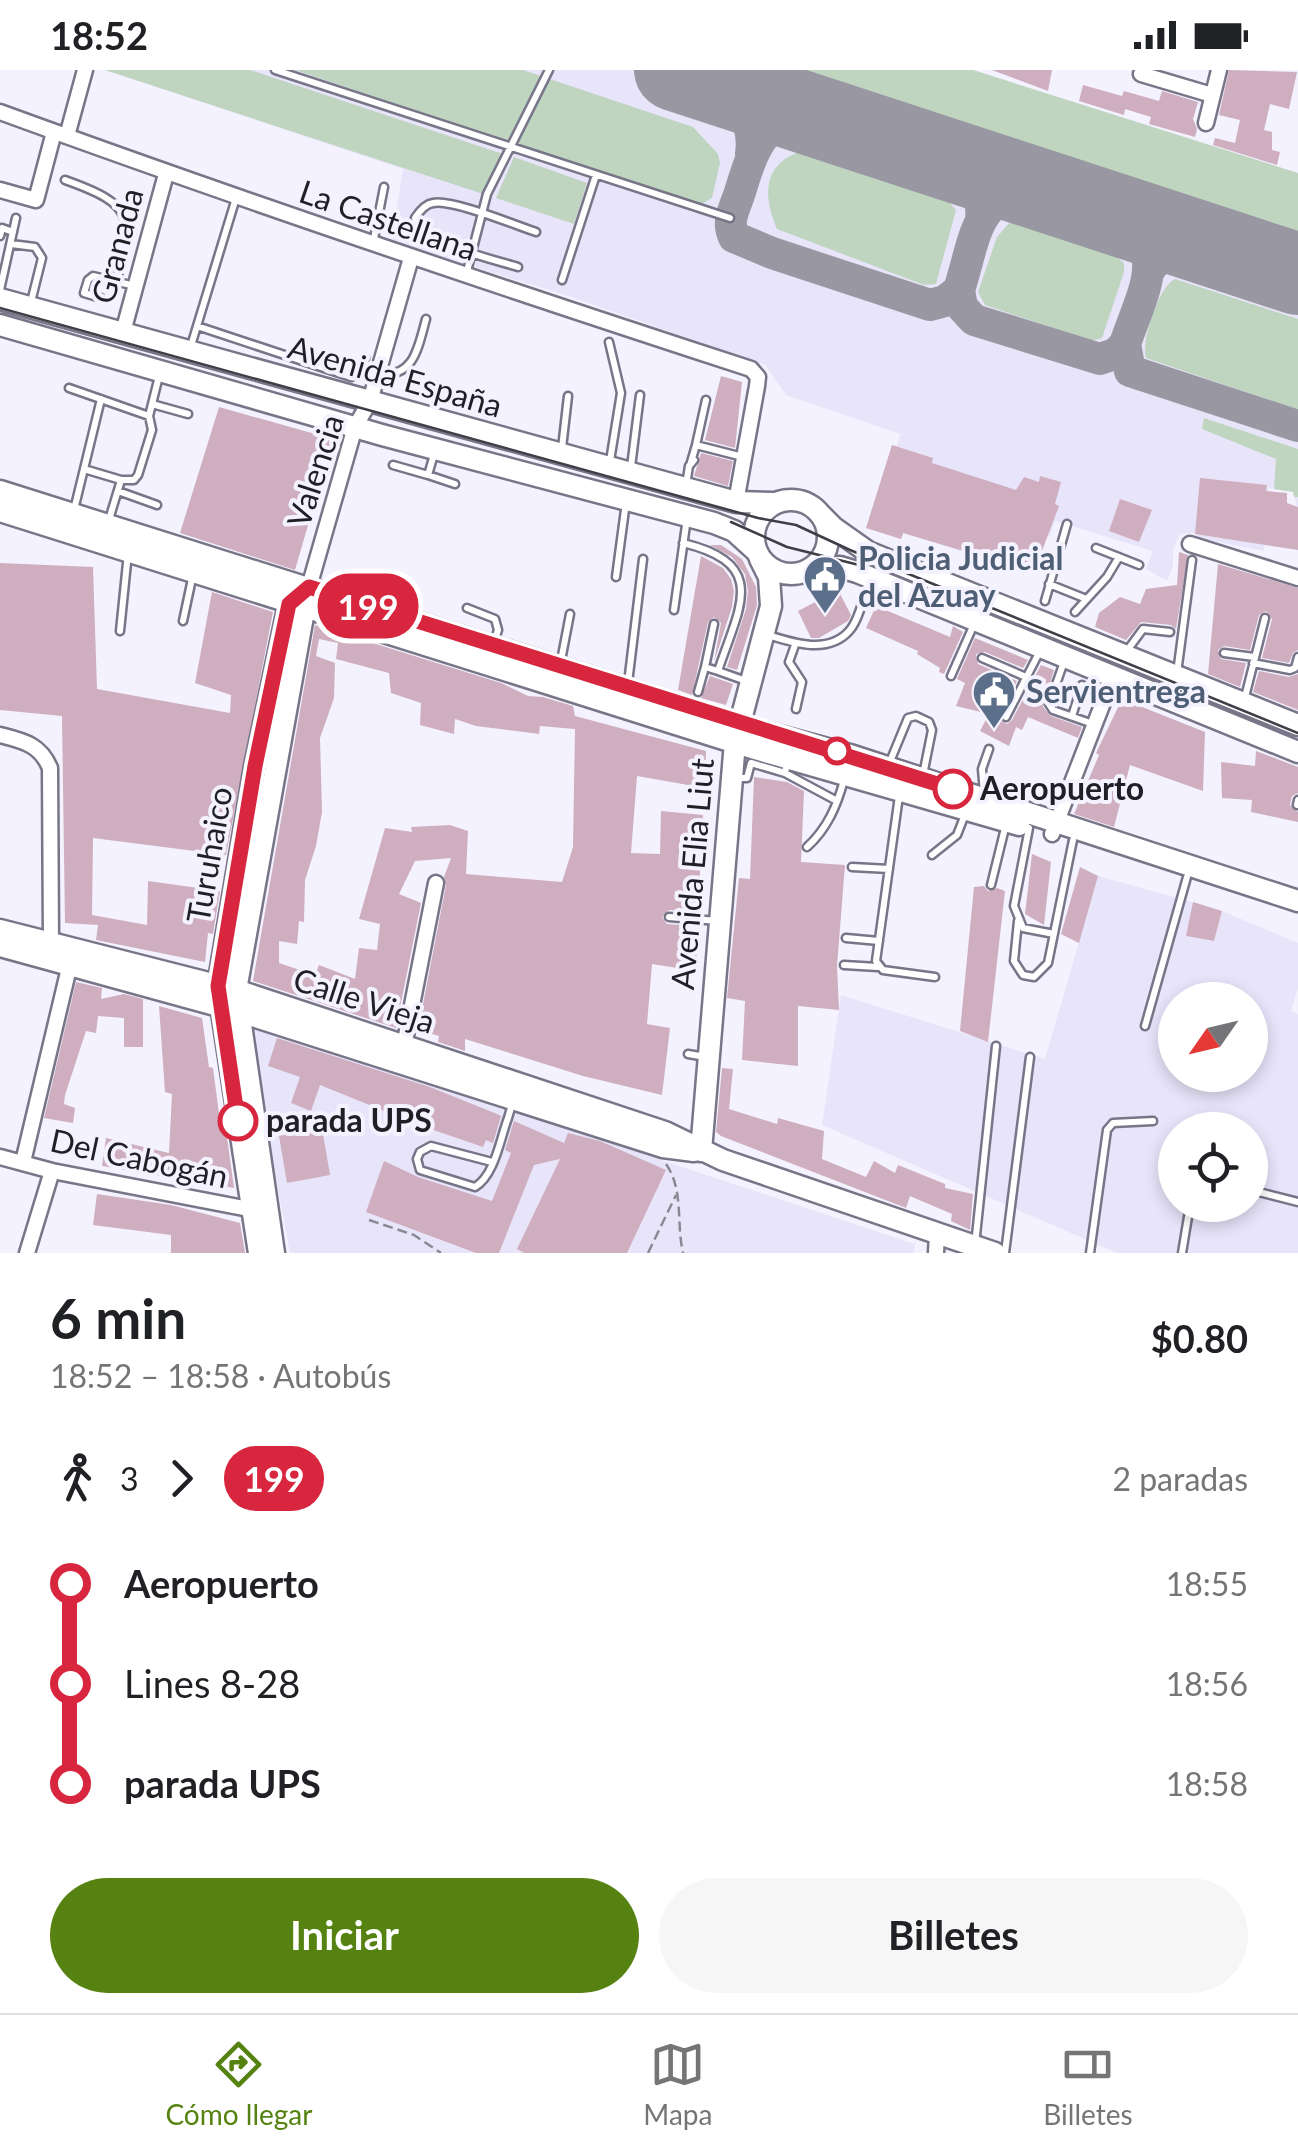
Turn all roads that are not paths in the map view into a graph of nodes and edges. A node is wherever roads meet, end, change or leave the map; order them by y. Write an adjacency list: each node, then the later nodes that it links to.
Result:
1 (85, 70): 9 (street)
2 (275, 70): 10 (lane)
3 (549, 70): 10 (lane)
4 (1219, 70): 6 (street)
5 (1141, 74): 6 (street)
6 (1212, 95): 8 (street)
7 (0, 112): 9 (street, La Castellana)
8 (1206, 122)
9 (60, 134): 11 (street, La Castellana); 15 (street)
10 (509, 147): 12 (lane); 17 (lane)
11 (166, 174): 16 (street, La Castellana); 31 (street, Granada)
12 (596, 175): 19 (lane); 29 (lane)
13 (66, 180): 30 (lane)
14 (384, 187): 24 (lane)
15 (0, 190)
16 (236, 198): 24 (street, La Castellana); 38 (lane)
17 (481, 215): 22 (lane); 25 (lane); 25 (lane)
18 (16, 218): 21 (lane)
19 (730, 218)
20 (1, 231): 21 (lane)
21 (14, 232): 23 (lane)
22 (536, 232)
23 (11, 244): 32 (lane); 35 (lane)
24 (373, 245): 26 (street, La Castellana)
25 (471, 253): 27 (lane); 28 (lane)
26 (411, 258): 28 (street, La Castellana); 44 (street, Valencia)
27 (518, 267)
28 (466, 276): 59 (street, La Castellana)
29 (562, 280)
30 (116, 283): 31 (lane); 33 (lane)
31 (136, 286): 39 (street, Granada)
32 (0, 290)
33 (101, 298)
34 (0, 299): 35 (main road, Avenida España)
35 (30, 307): 39 (main road, Avenida España)
36 (426, 320): 44 (lane)
37 (0, 324): 43 (main road, Avenida España)
38 (197, 326): 41 (lane); 42 (lane)
39 (123, 332): 41 (main road, Avenida España)
40 (610, 342): 60 (lane)
41 (190, 350): 50 (main road, Avenida España)
42 (366, 358)
43 (161, 370): 51 (lane); 54 (main road, Avenida España)
44 (378, 374): 50 (street, Valencia)
45 (69, 388): 48 (lane)
46 (640, 394): 62 (lane)
47 (568, 396): 57 (lane)
48 (101, 399): 53 (lane); 61 (lane)
49 (706, 400): 55 (lane)
50 (370, 401): 54 (street, Valencia); 57 (main road, Avenida España)
51 (152, 404): 52 (lane); 53 (lane)
52 (188, 414)
53 (148, 416): 64 (lane)
54 (355, 428): 56 (main road, Avenida España); 94 (street, Valencia)
55 (696, 444): 59 (lane); 66 (lane)
56 (435, 450): 63 (lane); 69 (main road, Avenida España)
57 (561, 454): 60 (main road, Avenida España)
58 (393, 465): 63 (lane)
59 (741, 467): 70 (street)
60 (609, 468): 62 (main road, Avenida España)
61 (84, 469): 64 (lane); 75 (lane)
62 (630, 473): 66 (main road, Avenida España)
63 (428, 475): 65 (lane)
64 (121, 480): 68 (lane)
65 (455, 484)
66 (686, 488): 70 (main road, Avenida España)
67 (0, 490): 75 (main road)
68 (118, 491): 72 (lane); 77 (lane)
69 (627, 500): 76 (main road, Avenida España); 89 (lane)
70 (736, 502): 71 (main road, Avenida España)
71 (774, 503): 74 (main road); 83 (main road)
72 (157, 505)
73 (0, 511): 81 (main road)
74 (817, 511): 87 (main road); 111 (main road)
75 (74, 514): 77 (main road)
76 (687, 516): 79 (lane); 83 (main road, Avenida España)
77 (108, 524): 94 (main road)
78 (1067, 524): 92 (lane)
79 (682, 543): 98 (lane); 119 (lane)
80 (1096, 548): 84 (lane)
81 (128, 552): 88 (main road); 105 (lane)
82 (1191, 552): 91 (street); 120 (lane)
83 (758, 554): 87 (main road); 96 (main road, Avenida Elia Liut)
84 (1118, 556): 86 (lane); 93 (lane)
85 (643, 559): 126 (lane)
86 (1139, 564)
87 (807, 570): 90 (main road); 96 (main road, Avenida Elia Liut)
88 (193, 573): 94 (main road); 103 (lane)
89 (616, 577)
90 (870, 578): 102 (main road); 108 (lane)
91 (1298, 578)
92 (1048, 584): 93 (lane); 95 (lane)
93 (1085, 598): 99 (lane)
94 (301, 599): 109 (main road); 134 (main road); 141 (main road); 141 (main road, Turuhaico)
95 (1046, 601)
96 (771, 606): 107 (main road, Avenida Elia Liut)
97 (467, 608): 109 (lane)
98 (674, 610)
99 (1075, 612)
100 (570, 614): 117 (lane)
101 (1265, 618): 116 (lane)
102 (975, 620): 110 (main road); 121 (lane)
103 (183, 621)
104 (714, 624): 118 (lane)
105 (120, 631)
106 (1170, 632): 111 (lane)
107 (763, 634): 108 (lane); 124 (main road, Avenida Elia Liut)
108 (795, 645): 129 (lane)
109 (492, 646): 117 (main road)
110 (1041, 648): 113 (main road); 122 (lane)
111 (1125, 653): 120 (main road)
112 (1224, 653): 116 (lane)
113 (1065, 657): 123 (main road); 130 (lane)
114 (1298, 657): 116 (lane)
115 (982, 658): 122 (lane)
116 (1254, 660): 128 (lane)
117 (559, 667): 126 (main road)
118 (705, 667): 119 (lane); 127 (lane)
119 (718, 672): 124 (lane)
120 (1177, 674): 128 (main road)
121 (951, 676)
122 (1026, 676): 131 (lane)
123 (1113, 677): 132 (street); 137 (main road)
124 (750, 683): 134 (main road, Avenida Elia Liut)
125 (1082, 685): 130 (lane)
126 (627, 689): 134 (main road)
127 (698, 692)
128 (1244, 702): 133 (main road)
129 (796, 709)
130 (1072, 716): 132 (lane)
131 (1006, 718)
132 (1095, 724): 148 (street)
133 (1298, 725)
134 (737, 733): 138 (main road); 139 (main road); 142 (main road, Avenida Elia Liut)
135 (0, 735): 166 (street)
136 (989, 749): 145 (lane)
137 (1298, 752)
138 (780, 764): 139 (main road); 142 (lane); 144 (lane)
139 (847, 765): 140 (main road); 143 (main road); 144 (lane)
140 (888, 767): 143 (main road); 143 (lane)
141 (265, 768): 172 (main road)
142 (732, 778): 160 (main road, Avenida Elia Liut)
143 (914, 789): 145 (main road); 153 (lane)
144 (837, 801): 150 (lane)
145 (977, 808): 146 (main road); 151 (lane)
146 (1009, 815): 147 (main road); 148 (main road); 156 (lane)
147 (1029, 828): 148 (main road); 161 (lane)
148 (1054, 828): 149 (main road); 157 (main road)
149 (1073, 840): 154 (main road); 163 (lane)
150 (807, 847)
151 (932, 854)
152 (852, 867): 153 (lane)
153 (889, 869): 165 (lane)
154 (1186, 877): 158 (main road); 173 (lane)
155 (436, 883): 175 (street)
156 (991, 885)
157 (1298, 901)
158 (1298, 912)
159 (669, 917): 160 (lane)
160 (720, 921): 179 (main road, Avenida Elia Liut)
161 (1018, 922): 163 (lane); 163 (lane)
162 (0, 930): 166 (main road, Calle Vieja)
163 (1054, 934)
164 (846, 938): 165 (lane)
165 (879, 940): 169 (lane)
166 (51, 943): 170 (street); 172 (main road, Calle Vieja)
167 (0, 946): 170 (main road, Calle Vieja)
168 (844, 966): 169 (lane)
169 (878, 967): 171 (lane)
170 (70, 968): 172 (main road, Calle Vieja); 181 (street)
171 (935, 977)
172 (228, 999): 175 (main road, Calle Vieja); 186 (main road)
173 (1145, 1026)
174 (996, 1046): 189 (lane)
175 (403, 1054): 177 (main road, Calle Vieja)
176 (1030, 1057): 193 (lane)
177 (528, 1098): 179 (main road, Calle Vieja); 182 (lane)
178 (1154, 1122): 194 (lane)
179 (700, 1151): 188 (main road, Calle Vieja)
180 (0, 1158): 181 (street, Del Cabogán)
181 (23, 1162): 183 (street, Del Cabogán)
182 (492, 1162): 182 (lane)
183 (52, 1171): 186 (street, Del Cabogán); 190 (street)
184 (1268, 1194): 185 (lane)
185 (1298, 1202)
186 (260, 1211): 191 (main road); 192 (main road)
187 (1187, 1222): 195 (lane)
188 (936, 1243): 189 (main road, Calle Vieja)
189 (985, 1250)
190 (27, 1253)
191 (259, 1253)
192 (274, 1253)
193 (1005, 1253)
194 (1090, 1253)
195 (1182, 1253)

